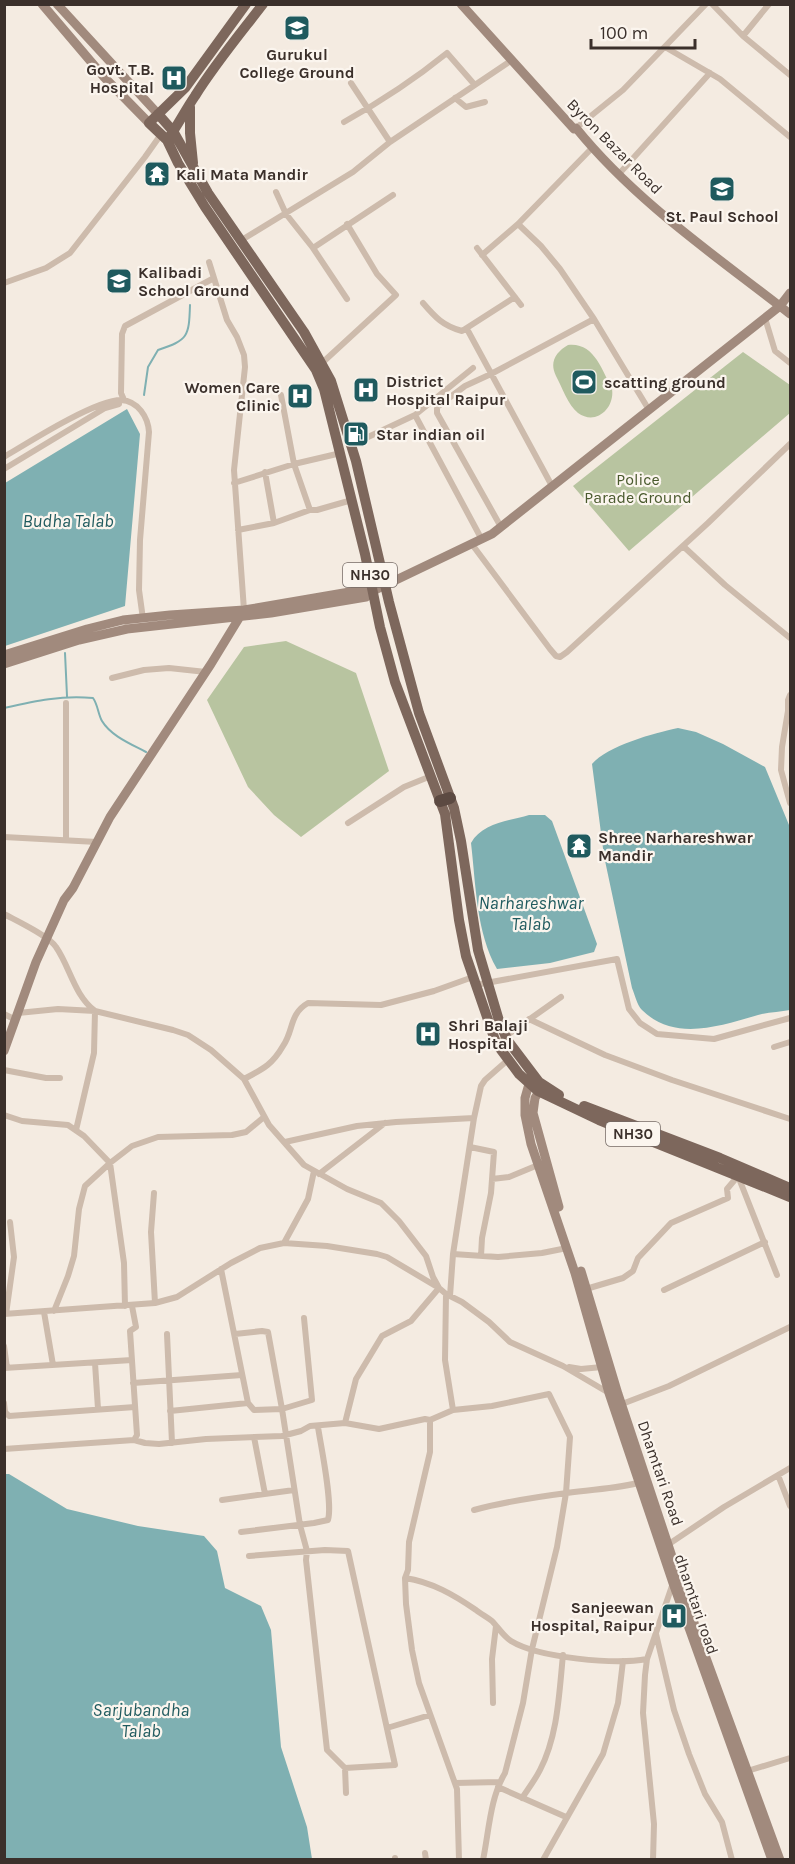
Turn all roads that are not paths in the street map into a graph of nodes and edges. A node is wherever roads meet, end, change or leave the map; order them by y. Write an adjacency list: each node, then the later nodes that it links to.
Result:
1 (42, 4): 22 (street)
2 (57, 4): 20 (street)
3 (246, 4): 20 (main road)
4 (264, 4): 18 (main road)
5 (461, 4): 11 (street, Byron Bazar Road)
6 (706, 4): 10 (street)
7 (712, 4): 9 (street)
8 (769, 4): 9 (street)
9 (743, 36): 13 (street)
10 (665, 47): 12 (street); 23 (street)
11 (512, 60): 15 (street); 23 (street, Byron Bazar Road)
12 (710, 73): 25 (street); 29 (street)
13 (790, 75)
14 (351, 83): 19 (street)
15 (474, 84): 16 (street); 19 (street)
16 (454, 98): 17 (street); 26 (street)
17 (485, 102)
18 (190, 104): 24 (main road); 28 (main road)
19 (368, 108): 21 (street); 26 (street)
20 (158, 114): 22 (main road); 24 (main road, NH30)
21 (344, 122)
22 (149, 123): 24 (main road, NH30)
23 (576, 128): 27 (street, Byron Bazar Road)
24 (167, 135): 28 (main road, NH30); 35 (main road, NH30); 41 (street)
25 (790, 136)
26 (390, 142): 32 (street)
27 (592, 148): 29 (street, Byron Bazar Road); 34 (street)
28 (194, 169): 35 (main road, NH30)
29 (618, 175): 47 (street, Byron Bazar Road)
30 (276, 192): 32 (street)
31 (393, 195): 33 (street)
32 (286, 214): 35 (street); 36 (street)
33 (347, 224): 36 (street); 52 (street)
34 (518, 224): 38 (street); 50 (street)
35 (236, 244): 52 (main road, NH30); 63 (main road, NH30)
36 (312, 248): 44 (street)
37 (477, 248): 38 (street)
38 (482, 255): 43 (street)
39 (209, 262): 40 (street)
40 (213, 278): 57 (street); 68 (street)
41 (4, 283)
42 (790, 293): 47 (street)
43 (515, 297): 46 (street); 51 (street)
44 (347, 299)
45 (423, 303): 51 (street)
46 (521, 305)
47 (780, 306): 48 (street, Byron Bazar Road); 49 (street)
48 (790, 314)
49 (765, 318): 53 (street); 59 (street)
50 (594, 319): 55 (street); 59 (street)
51 (467, 328): 55 (street)
52 (322, 363): 62 (main road, NH30)
53 (790, 363)
54 (473, 368): 60 (street)
55 (491, 374): 69 (street); 73 (street)
56 (280, 395): 65 (street)
57 (123, 400): 58 (street); 64 (street)
58 (134, 404): 66 (street); 81 (street)
59 (649, 410): 69 (street)
60 (415, 415): 62 (street); 75 (street)
61 (790, 444): 77 (street)
62 (351, 445): 78 (main road, NH30)
63 (341, 453): 65 (street); 70 (main road, NH30)
64 (4, 457)
65 (294, 464): 67 (street); 71 (street)
66 (4, 469)
67 (265, 472): 68 (street); 72 (street)
68 (234, 483): 74 (street)
69 (552, 486): 73 (street)
70 (352, 500): 71 (street); 79 (main road, NH30)
71 (310, 510): 72 (street)
72 (274, 522): 74 (street)
73 (501, 527): 75 (street)
74 (238, 530): 80 (street)
75 (481, 538): 76 (street)
76 (471, 543): 77 (street); 78 (street)
77 (683, 546): 82 (street)
78 (385, 586): 79 (street); 91 (main road, NH30)
79 (373, 591): 80 (street); 90 (main road, NH30)
80 (241, 614): 81 (street); 85 (street)
81 (144, 623): 83 (street); 84 (street)
82 (790, 638)
83 (4, 655)
84 (4, 664)
85 (206, 672): 86 (street); 96 (street)
86 (112, 678)
87 (790, 695): 89 (street)
88 (66, 703): 95 (street)
89 (789, 711): 92 (street)
90 (431, 776): 91 (main road, NH30); 93 (street)
91 (445, 799): 99 (main road, NH30); 100 (main road, NH30)
92 (790, 803)
93 (348, 823)
94 (4, 837): 95 (street)
95 (66, 840): 96 (street)
96 (97, 842): 98 (street)
97 (4, 914): 98 (street)
98 (46, 939): 102 (street); 106 (street)
99 (474, 981): 100 (street); 109 (main road, NH30); 115 (street)
100 (488, 983): 104 (street); 107 (main road, NH30)
101 (561, 997): 105 (street)
102 (95, 1011): 106 (street); 115 (street); 122 (street)
103 (4, 1014): 106 (street)
104 (790, 1018)
105 (529, 1019): 107 (street); 120 (street)
106 (13, 1023): 111 (street)
107 (506, 1036): 109 (street); 112 (main road, NH30)
108 (790, 1042): 110 (street)
109 (496, 1043): 112 (main road, NH30)
110 (774, 1047)
111 (4, 1051)
112 (512, 1056): 116 (main road, NH30); 119 (street)
113 (4, 1070): 114 (street)
114 (60, 1078)
115 (244, 1079): 118 (street)
116 (536, 1084): 126 (street, dhamtari road); 128 (main road, NH30); 130 (main road, NH30); 142 (street, Dhamtari Road)
117 (4, 1115): 122 (street)
118 (264, 1116): 123 (street); 125 (street)
119 (474, 1118): 121 (street); 124 (street)
120 (790, 1119)
121 (386, 1123): 123 (street); 127 (street)
122 (76, 1130): 125 (street)
123 (285, 1142): 127 (street)
124 (470, 1147): 129 (street); 137 (street)
125 (110, 1163): 147 (street); 148 (street)
126 (538, 1165): 129 (street); 136 (street, dhamtari road)
127 (316, 1173): 135 (street); 141 (street)
128 (738, 1176): 132 (main road, NH30); 134 (street); 142 (street)
129 (492, 1179): 138 (street)
130 (790, 1188)
131 (154, 1193): 145 (street)
132 (790, 1197)
133 (10, 1222): 150 (street)
134 (765, 1242): 140 (street); 143 (street)
135 (284, 1243): 139 (street); 141 (street)
136 (567, 1248): 138 (street); 160 (street, dhamtari road)
137 (453, 1254): 138 (street); 144 (street)
138 (481, 1256)
139 (221, 1269): 145 (street); 154 (street)
140 (777, 1275)
141 (439, 1288): 144 (street); 176 (street)
142 (586, 1289): 165 (street, Dhamtari Road)
143 (664, 1290)
144 (448, 1295): 159 (street); 173 (street)
145 (155, 1303): 146 (street)
146 (132, 1305): 147 (street); 156 (street)
147 (124, 1306): 148 (street)
148 (54, 1311): 149 (street)
149 (44, 1312): 150 (street); 158 (street)
150 (5, 1314)
151 (304, 1318): 170 (street)
152 (790, 1328): 168 (street)
153 (167, 1334): 163 (street)
154 (236, 1334): 162 (street); 170 (street)
155 (4, 1346): 161 (street)
156 (132, 1360): 157 (street); 164 (street)
157 (95, 1363): 158 (street); 171 (street)
158 (53, 1365): 161 (street)
159 (563, 1366): 160 (street); 165 (street)
160 (602, 1366): 165 (street, dhamtari road)
161 (6, 1368)
162 (242, 1375): 163 (street); 167 (street)
163 (169, 1381): 164 (street); 172 (street)
164 (134, 1383): 169 (street)
165 (614, 1394): 168 (street, Dhamtari Road); 185 (street, dhamtari road)
166 (4, 1403): 174 (street)
167 (248, 1403): 170 (street); 172 (street)
168 (622, 1404): 185 (street, Dhamtari Road)
169 (135, 1407): 171 (street); 180 (street)
170 (282, 1409): 178 (street)
171 (98, 1410): 174 (street)
172 (170, 1410): 181 (street)
173 (453, 1410): 175 (street); 187 (street)
174 (5, 1412)
175 (430, 1420): 176 (street); 197 (street)
176 (345, 1424): 177 (street)
177 (318, 1426): 178 (street); 192 (street)
178 (287, 1436): 179 (street); 186 (street)
179 (254, 1437): 181 (street); 188 (street)
180 (134, 1440): 181 (street); 182 (street)
181 (172, 1443)
182 (4, 1449)
183 (790, 1468): 184 (street)
184 (778, 1475): 190 (street); 194 (street)
185 (644, 1482): 187 (street); 194 (street, Dhamtari Road); 198 (street, dhamtari road)
186 (294, 1490): 188 (street); 192 (street)
187 (567, 1493): 191 (street); 201 (street)
188 (265, 1494): 189 (street)
189 (222, 1500)
190 (790, 1506)
191 (474, 1510)
192 (300, 1525): 193 (street); 195 (street)
193 (241, 1532)
194 (669, 1544): 198 (street, Dhamtari Road)
195 (307, 1551): 196 (street); 207 (street); 209 (street)
196 (249, 1556)
197 (405, 1578): 199 (street); 206 (street)
198 (677, 1582): 200 (street); 210 (street, dhamtari road)
199 (496, 1626): 201 (street); 205 (street)
200 (656, 1633): 203 (street); 221 (street)
201 (532, 1649): 202 (street); 212 (street)
202 (563, 1655): 204 (street); 214 (street)
203 (647, 1659): 204 (street); 220 (street)
204 (623, 1661): 215 (street)
205 (492, 1703)
206 (430, 1715): 207 (street); 211 (street)
207 (387, 1728): 209 (street)
208 (790, 1758): 210 (street)
209 (345, 1768): 213 (street)
210 (745, 1772): 216 (street, dhamtari road)
211 (455, 1783): 212 (street); 217 (street)
212 (499, 1784): 214 (street); 218 (street)
213 (346, 1792)
214 (522, 1798): 215 (street)
215 (566, 1817): 219 (street)
216 (776, 1859)
217 (459, 1860)
218 (483, 1860)
219 (543, 1860)
220 (653, 1860)
221 (732, 1860)

